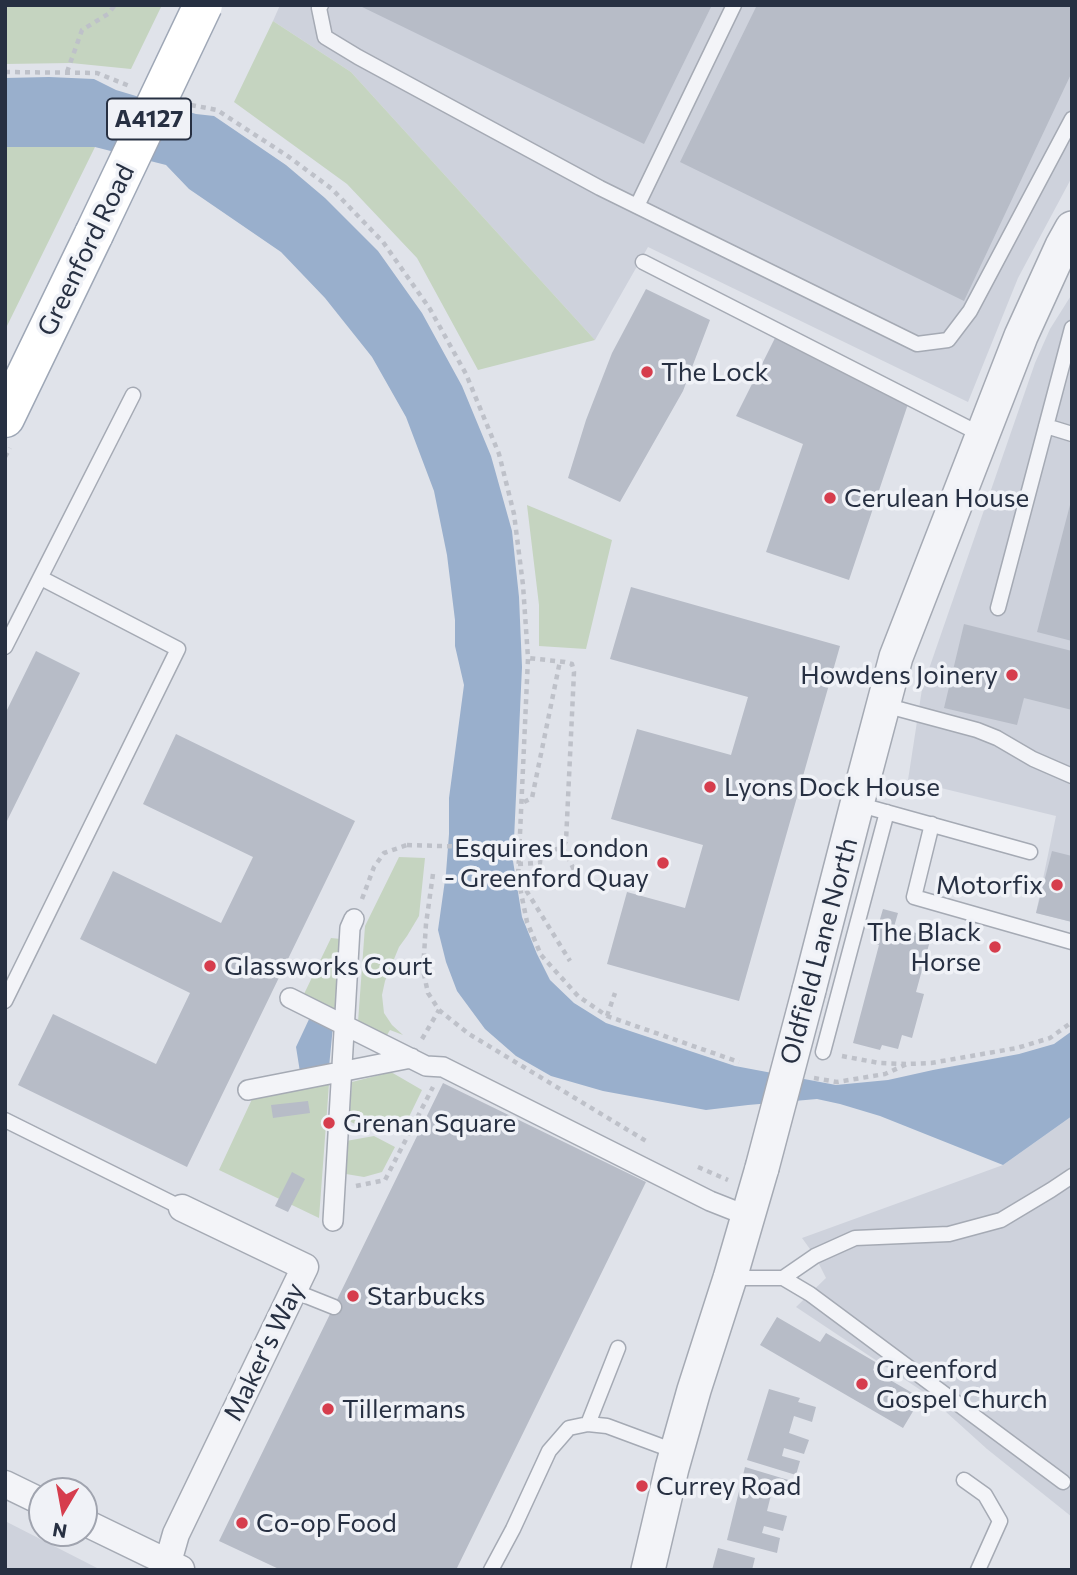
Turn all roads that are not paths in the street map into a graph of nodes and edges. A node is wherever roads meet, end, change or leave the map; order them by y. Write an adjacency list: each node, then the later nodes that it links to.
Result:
1 (203, 5): 10 (main road, Greenford Road / A4127, bridge)
2 (321, 5): 5 (lane)
3 (734, 5): 5 (lane)
4 (1072, 119): 5 (lane)
5 (637, 206)
6 (1072, 228): 13 (street, Oldfield Lane North)
7 (643, 262): 13 (lane)
8 (1072, 328): 11 (lane)
9 (133, 395): 14 (lane)
10 (5, 418)
11 (1046, 426): 12 (lane); 15 (lane)
12 (1072, 433)
13 (984, 436): 17 (street, Oldfield Lane North)
14 (41, 578): 16 (lane); 25 (lane)
15 (998, 608)
16 (5, 648)
17 (884, 705): 18 (lane); 19 (street, Oldfield Lane North)
18 (1072, 776)
19 (872, 808): 20 (lane); 27 (lane); 33 (street, Oldfield Lane North, bridge)
20 (932, 824): 21 (lane); 23 (lane)
21 (1030, 852)
22 (354, 919): 26 (street)
23 (1072, 943)
24 (290, 998): 26 (street)
25 (5, 1000)
26 (344, 1024): 28 (street); 29 (street)
27 (823, 1052)
28 (411, 1058): 29 (street); 33 (street)
29 (342, 1071): 30 (street); 35 (street)
30 (248, 1090)
31 (5, 1120): 34 (lane)
32 (1072, 1175): 37 (lane)
33 (755, 1192): 36 (street, Oldfield Lane North)
34 (182, 1208): 38 (street, Maker's Way)
35 (333, 1221)
36 (730, 1278): 37 (lane); 42 (street, Oldfield Lane North)
37 (783, 1278): 44 (lane)
38 (294, 1290): 39 (lane); 48 (street, Maker's Way)
39 (334, 1307)
40 (618, 1348): 41 (lane)
41 (588, 1424): 42 (lane); 49 (lane)
42 (677, 1452): 50 (street, Oldfield Lane North)
43 (964, 1480): 51 (lane)
44 (1063, 1482)
45 (5, 1484): 46 (street)
46 (28, 1495)
47 (98, 1529): 48 (street)
48 (171, 1567)
49 (491, 1570)
50 (648, 1570)
51 (978, 1570)

